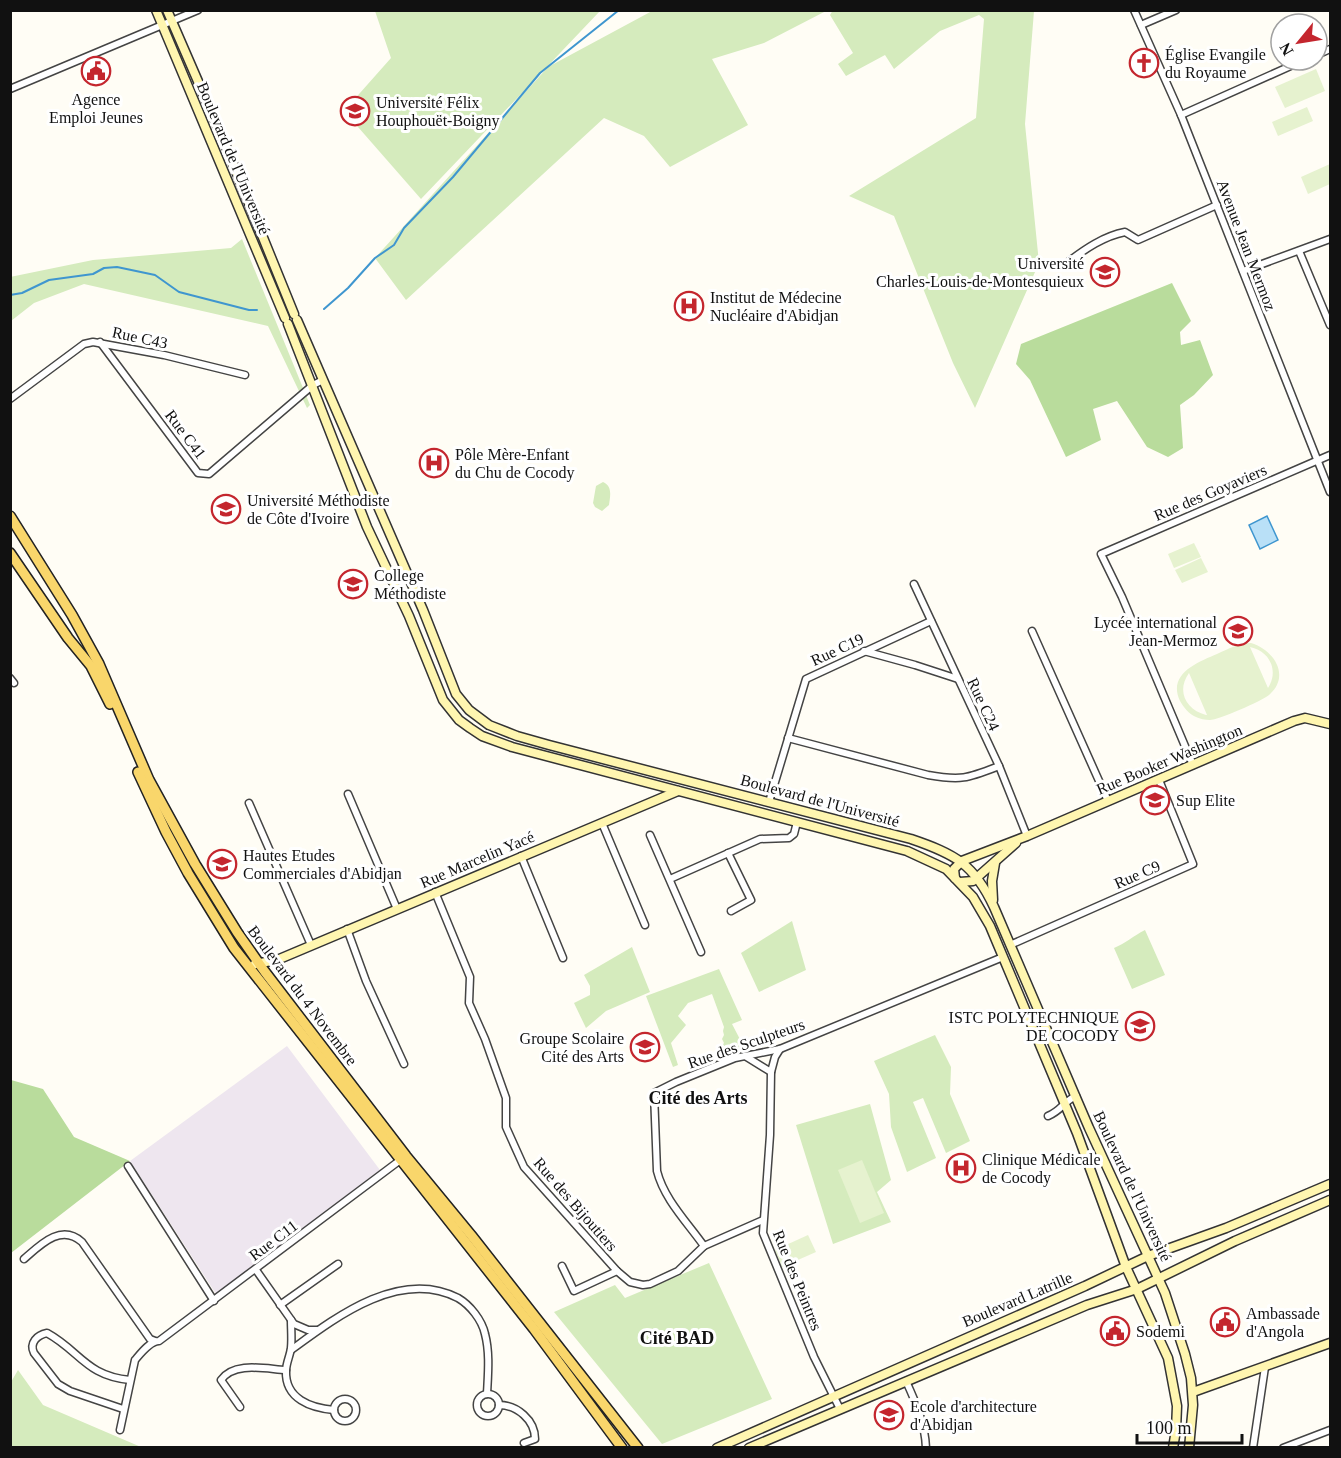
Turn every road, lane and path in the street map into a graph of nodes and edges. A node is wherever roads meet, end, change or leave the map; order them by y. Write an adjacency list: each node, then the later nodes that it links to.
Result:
1 (156, 10): 7 (street, Boulevard de l'Université)
2 (167, 10): 6 (street, Boulevard de l'Université)
3 (198, 10): 6 (street)
4 (1134, 10): 8 (street, Avenue Jean Mermoz)
5 (1176, 10): 8 (street)
6 (171, 22): 7 (street); 9 (street, Boulevard de l'Université)
7 (162, 25): 10 (street, Boulevard de l'Université); 12 (street)
8 (1141, 25): 13 (street, Avenue Jean Mermoz)
9 (181, 46): 10 (street); 19 (street, Boulevard de l'Université)
10 (172, 50): 20 (street, Boulevard de l'Université)
11 (1278, 72): 13 (street)
12 (10, 89)
13 (1181, 115): 14 (street, Avenue Jean Mermoz)
14 (1217, 205): 17 (street); 18 (street, Avenue Jean Mermoz)
15 (1330, 239): 16 (street)
16 (1299, 251): 18 (street); 23 (street)
17 (1068, 262)
18 (1243, 271): 30 (street, Avenue Jean Mermoz)
19 (282, 284): 20 (street); 21 (street, Boulevard de l'Université)
20 (273, 289): 22 (street, Boulevard de l'Université)
21 (297, 320): 22 (street); 26 (street, Boulevard de l'Université)
22 (288, 324): 27 (street, Boulevard de l'Université)
23 (1330, 326)
24 (100, 342): 25 (street, Rue C43); 27 (street, Rue C41); 28 (street, Rue C43)
25 (245, 375)
26 (323, 380): 27 (street, Rue C41); 35 (street, Boulevard de l'Université)
27 (313, 385): 36 (street, Boulevard de l'Université)
28 (10, 399)
29 (1330, 454): 30 (street, Rue des Goyaviers)
30 (1318, 460): 31 (street, Avenue Jean Mermoz); 43 (street, Rue des Goyaviers)
31 (1330, 492)
32 (10, 516): 75 (main road, Boulevard du 4 Novembre)
33 (10, 554): 75 (main road, Boulevard du 4 Novembre)
34 (914, 584): 37 (street, Rue C24)
35 (423, 610): 36 (street); 45 (street, Boulevard de l'Université)
36 (409, 616): 47 (street, Boulevard de l'Université)
37 (931, 621): 39 (street, Rue C19); 40 (street, Rue C24)
38 (1032, 632): 49 (street)
39 (863, 651): 40 (street); 42 (street, Rue C19)
40 (958, 679): 44 (street, Rue C24)
41 (1330, 724): 43 (street, Rue Booker Washington)
42 (788, 738): 44 (street); 50 (street, Rue C19)
43 (1194, 765): 46 (street, Rue Booker Washington)
44 (999, 766): 55 (street, Rue C24)
45 (681, 780): 47 (street); 50 (street, Boulevard de l'Université)
46 (1159, 780): 49 (street, Rue Booker Washington); 70 (street, Rue C9)
47 (678, 791): 52 (street, Boulevard de l'Université); 53 (street, Rue Marcelin Yacé)
48 (348, 794): 65 (street)
49 (1108, 801): 55 (street, Rue Booker Washington)
50 (769, 802): 58 (street, Boulevard de l'Université)
51 (249, 803): 69 (street)
52 (798, 822): 56 (street); 62 (street, Boulevard de l'Université)
53 (602, 823): 57 (street, Rue Marcelin Yacé); 67 (street)
54 (650, 835): 61 (street)
55 (1024, 837): 58 (street, Rue Booker Washington); 59 (street, Rue Booker Washington)
56 (728, 853): 61 (street); 66 (street)
57 (521, 856): 63 (street, Rue Marcelin Yacé); 73 (street)
58 (962, 861): 60 (street, Boulevard de l'Université); 62 (street)
59 (995, 863): 60 (street, Rue Booker Washington); 64 (street)
60 (977, 877): 62 (street, Rue Booker Washington); 64 (street, Boulevard de l'Université)
61 (670, 879): 71 (street)
62 (958, 880): 72 (street, Boulevard de l'Université)
63 (435, 892): 65 (street, Rue Marcelin Yacé); 97 (street, Rue des Bijoutiers)
64 (994, 907): 70 (street, Boulevard de l'Université)
65 (397, 909): 68 (street, Rue Marcelin Yacé)
66 (731, 911)
67 (645, 925)
68 (347, 930): 69 (street, Rue Marcelin Yacé); 79 (street)
69 (311, 945): 74 (street, Rue Marcelin Yacé)
70 (1010, 945): 81 (street, Boulevard de l'Université)
71 (701, 952)
72 (1003, 957): 77 (street, Rue des Sculpteurs); 83 (street, Boulevard de l'Université)
73 (563, 958)
74 (277, 960): 75 (street, Rue Marcelin Yacé); 76 (street, Rue Marcelin Yacé)
75 (254, 965): 76 (main road, Boulevard du 4 Novembre)
76 (261, 975): 85 (main road, Boulevard du 4 Novembre)
77 (780, 1049): 78 (street, Rue des Sculpteurs); 80 (street, Rue des Peintres)
78 (744, 1056): 80 (street); 90 (street, Rue des Sculpteurs)
79 (404, 1064)
80 (771, 1072): 89 (street, Rue des Peintres)
81 (1076, 1096): 82 (street, Boulevard de l'Université); 83 (street)
82 (1080, 1106): 83 (street); 91 (street, Boulevard de l'Université)
83 (1064, 1108): 84 (street); 95 (street, Boulevard de l'Université)
84 (1048, 1116)
85 (403, 1158): 96 (street, Rue C11); 122 (main road, Boulevard du 4 Novembre); 123 (main road, Boulevard du 4 Novembre)
86 (128, 1166): 100 (street)
87 (1330, 1184): 91 (street, Boulevard Latrille)
88 (1330, 1200): 98 (street, Boulevard Latrille)
89 (762, 1220): 90 (street, Rue des Bijoutiers); 113 (street, Rue des Peintres)
90 (704, 1246): 97 (street, Rue des Bijoutiers)
91 (1148, 1256): 95 (street, Boulevard Latrille); 98 (street, Boulevard de l'Université)
92 (24, 1259): 104 (street)
93 (338, 1263): 101 (street)
94 (561, 1266): 97 (street)
95 (1126, 1266): 99 (street, Boulevard de l'Université); 113 (street, Boulevard Latrille)
96 (256, 1270): 100 (street, Rue C11); 101 (street)
97 (617, 1271)
98 (1159, 1278): 99 (street, Boulevard Latrille); 111 (street, Boulevard de l'Université)
99 (1137, 1288): 110 (street, Boulevard Latrille); 127 (street, Boulevard de l'Université)
100 (214, 1301): 104 (street, Rue C11)
101 (280, 1305): 102 (street)
102 (291, 1320): 103 (street); 106 (street)
103 (318, 1330): 106 (street); 112 (street)
104 (155, 1341): 109 (street, Rue C11)
105 (1330, 1343): 107 (street)
106 (291, 1350): 108 (street)
107 (1265, 1367): 111 (street); 129 (street)
108 (286, 1370): 115 (street); 118 (street)
109 (130, 1380): 116 (street, Rue C11); 116 (street)
110 (906, 1381): 117 (street, Boulevard Latrille); 126 (street)
111 (1193, 1392): 128 (street, Boulevard de l'Université)
112 (488, 1394): 114 (street); 114 (street)
113 (833, 1395): 117 (street, Rue des Peintres); 124 (street, Boulevard Latrille)
114 (499, 1405): 121 (street)
115 (240, 1407)
116 (123, 1409): 119 (street, Rue C11)
117 (840, 1409): 125 (street, Boulevard Latrille)
118 (334, 1410)
119 (120, 1430)
120 (1330, 1430): 130 (street)
121 (524, 1443)
122 (622, 1448)
123 (638, 1448)
124 (717, 1448)
125 (749, 1448)
126 (926, 1448)
127 (1173, 1448)
128 (1189, 1448)
129 (1253, 1448)
130 (1283, 1448)

